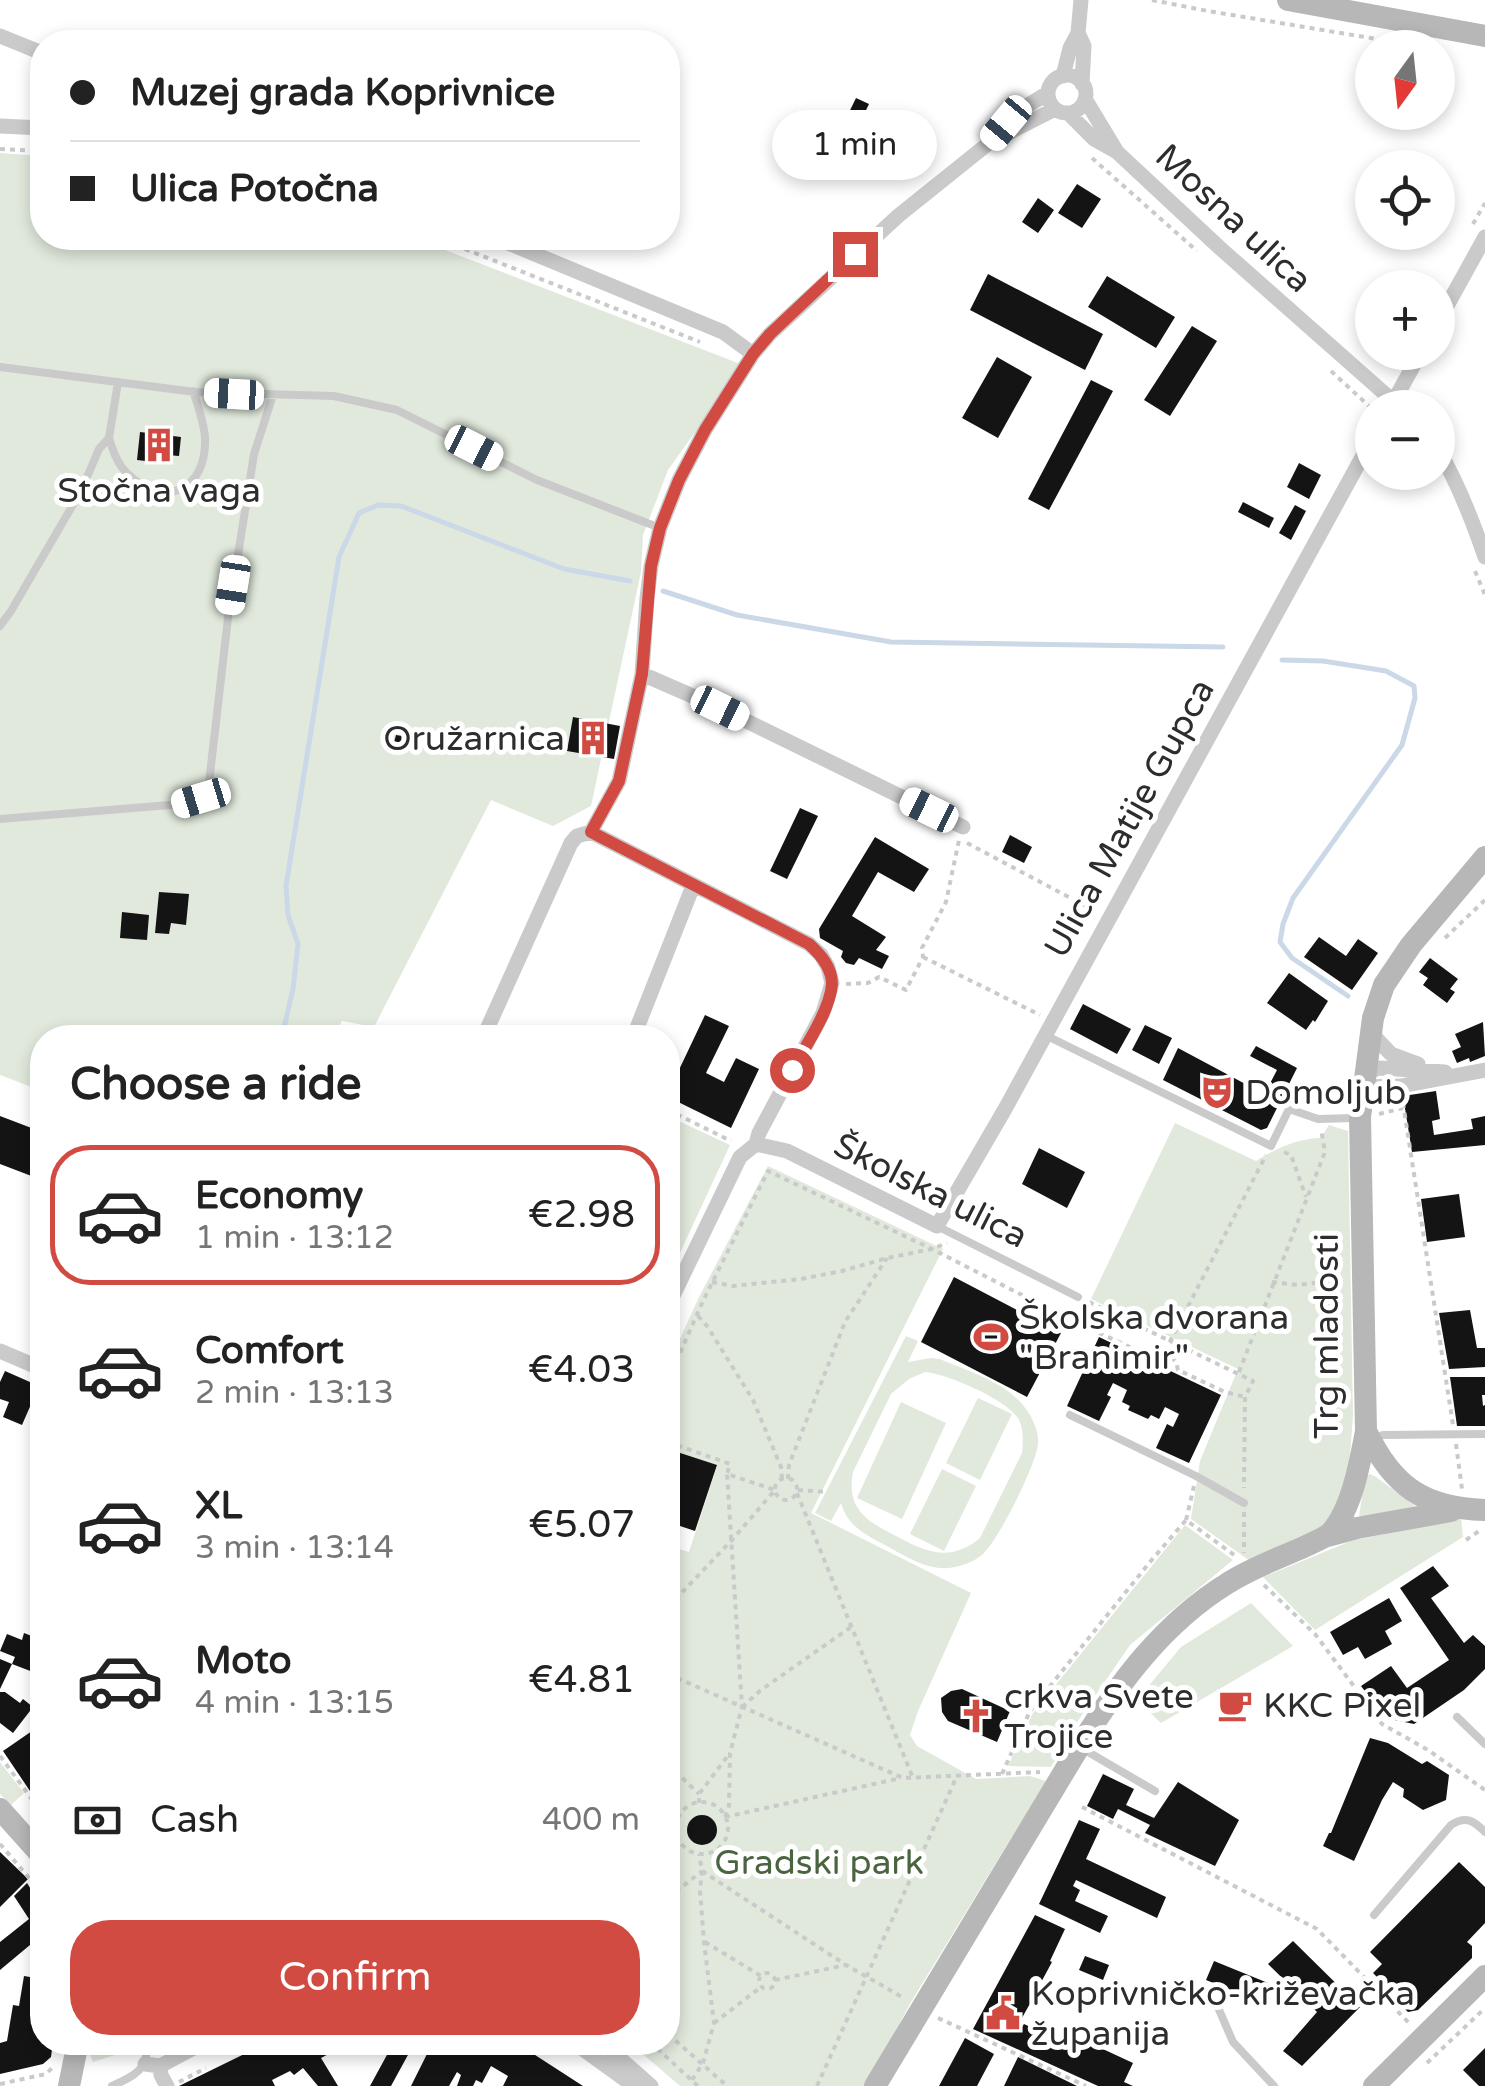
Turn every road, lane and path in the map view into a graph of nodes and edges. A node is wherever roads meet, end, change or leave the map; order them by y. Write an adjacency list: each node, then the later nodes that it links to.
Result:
1 (1081, 0): 4 (street)
2 (1152, 0): 5 (path)
3 (1288, 0): 7 (main road)
4 (1078, 33): 9 (street); 10 (street)
5 (1355, 35)
6 (0, 36): 8 (street)
7 (1485, 36)
8 (30, 48)
9 (1063, 76): 10 (street); 11 (street)
10 (1084, 91): 12 (street); 18 (street, Mosna ulica)
11 (1048, 93): 12 (street); 15 (street)
12 (1062, 111): 15 (street); 18 (street, Mosna ulica)
13 (0, 126): 14 (street)
14 (30, 127)
15 (990, 143): 24 (street)
16 (0, 149): 17 (path)
17 (30, 150)
18 (1117, 152): 27 (street, Mosna ulica)
19 (1485, 237): 22 (street)
20 (468, 250): 23 (path)
21 (525, 250): 24 (street)
22 (1455, 291)
23 (705, 344)
24 (753, 354): 34 (street)
25 (0, 367): 26 (lane)
26 (118, 382): 28 (lane); 30 (lane)
27 (1378, 390)
28 (193, 392): 29 (lane); 30 (lane)
29 (273, 395): 34 (lane); 38 (lane)
30 (108, 438): 36 (lane)
31 (1355, 470): 50 (street, Ulica Matije Gupca)
32 (1455, 479): 33 (street)
33 (1479, 521): 35 (street)
34 (660, 528): 37 (street)
35 (1485, 557)
36 (0, 626)
37 (642, 674): 39 (street); 40 (street)
38 (0, 820)
39 (591, 832): 42 (street); 48 (street)
40 (961, 833): 44 (path); 46 (path)
41 (1485, 857): 51 (main road, Trg mladosti)
42 (693, 886): 47 (street); 49 (street)
43 (1485, 900): 45 (path)
44 (1095, 911)
45 (1438, 944)
46 (923, 957): 47 (path); 50 (path)
47 (832, 983): 61 (street)
48 (489, 1025)
49 (639, 1025)
50 (1048, 1028): 62 (lane); 64 (street, Ulica Matije Gupca)
51 (1371, 1033): 52 (street); 55 (main road, Trg mladosti)
52 (1436, 1070): 54 (street); 55 (street)
53 (1485, 1070): 54 (street)
54 (1459, 1074): 55 (street)
55 (1365, 1079): 58 (main road, Trg mladosti)
56 (1404, 1108): 81 (path)
57 (680, 1116): 60 (path)
58 (1360, 1117): 59 (lane); 83 (main road, Trg mladosti)
59 (1318, 1118): 62 (lane); 63 (path)
60 (736, 1143)
61 (756, 1144): 64 (street, Školska ulica); 67 (street)
62 (1271, 1146): 63 (path); 73 (path)
63 (1306, 1197): 70 (path)
64 (937, 1226): 71 (lane, Školska ulica)
65 (932, 1249): 66 (path); 69 (path); 75 (path)
66 (887, 1258): 69 (path); 87 (path)
67 (680, 1259)
68 (1338, 1280): 70 (path)
69 (712, 1282): 72 (path)
70 (1272, 1282): 78 (path)
71 (1078, 1297): 73 (path)
72 (697, 1315): 76 (path); 87 (path)
73 (1170, 1340): 75 (path); 78 (path)
74 (0, 1351): 77 (street)
75 (1165, 1351): 79 (path)
76 (680, 1353)
77 (30, 1364)
78 (1239, 1372): 79 (path)
79 (1245, 1397): 91 (path)
80 (1070, 1415): 86 (lane)
81 (1454, 1433): 82 (lane); 83 (lane); 92 (path)
82 (1485, 1434)
83 (1368, 1436): 92 (main road); 95 (main road, Trg mladosti)
84 (680, 1446): 85 (path)
85 (726, 1474): 88 (path); 96 (path)
86 (1196, 1476): 91 (lane); 93 (path)
87 (785, 1479): 88 (path); 89 (path)
88 (775, 1490): 89 (path); 96 (path)
89 (797, 1491): 90 (path); 100 (path)
90 (827, 1492)
91 (1244, 1503): 93 (path)
92 (1471, 1505): 95 (main road)
93 (1186, 1520): 109 (path)
94 (1485, 1527): 97 (path)
95 (1327, 1536): 105 (main road)
96 (732, 1540): 99 (path); 102 (path)
97 (1466, 1540)
98 (1258, 1580): 114 (path)
99 (682, 1593)
100 (851, 1626): 102 (path); 113 (path)
101 (680, 1679): 102 (path)
102 (742, 1707): 106 (path); 112 (path)
103 (1457, 1717): 104 (lane)
104 (1485, 1744)
105 (1079, 1746): 110 (main road); 115 (lane)
106 (730, 1753): 116 (path); 122 (path)
107 (0, 1756): 117 (path)
108 (958, 1774): 109 (path); 113 (path); 135 (path)
109 (1002, 1774): 110 (path)
110 (1052, 1775): 167 (main road)
111 (680, 1776): 116 (path)
112 (902, 1778): 113 (path); 122 (path)
113 (913, 1778)
114 (1485, 1790)
115 (1155, 1791)
116 (699, 1794): 118 (path)
117 (30, 1797)
118 (699, 1802): 121 (path); 122 (path)
119 (1082, 1807): 144 (path)
120 (0, 1809): 124 (main road)
121 (680, 1815)
122 (726, 1817): 127 (path)
123 (1485, 1832): 131 (lane)
124 (30, 1843)
125 (0, 1844): 129 (path)
126 (680, 1844): 127 (path)
127 (699, 1854): 128 (path)
128 (702, 1871): 130 (path); 132 (path); 133 (path)
129 (30, 1879)
130 (680, 1888)
131 (1374, 1915)
132 (704, 1942): 134 (path); 143 (path)
133 (846, 1964): 135 (path); 137 (path)
134 (760, 1976): 137 (path); 138 (path)
135 (865, 1976): 139 (path); 166 (path)
136 (1485, 1976): 170 (main road)
137 (775, 1980): 138 (path)
138 (761, 1988): 143 (path)
139 (911, 2002)
140 (1216, 2005): 169 (lane)
141 (1485, 2008): 146 (path)
142 (930, 2014): 168 (path)
143 (714, 2023): 154 (path)
144 (1414, 2029)
145 (680, 2044): 154 (path)
146 (1448, 2045)
147 (55, 2055): 158 (path)
148 (76, 2055): 159 (main road)
149 (148, 2055): 155 (lane)
150 (175, 2055): 155 (street)
151 (591, 2055): 162 (street)
152 (616, 2055): 163 (street)
153 (664, 2055): 157 (path)
154 (702, 2063): 157 (path); 165 (path)
155 (152, 2065): 160 (lane); 161 (street)
156 (206, 2068): 161 (path)
157 (692, 2080): 164 (path)
158 (2, 2084)
159 (70, 2086)
160 (112, 2086)
161 (169, 2086)
162 (634, 2086)
163 (651, 2086)
164 (698, 2086)
165 (727, 2086)
166 (817, 2086)
167 (875, 2086)
168 (1086, 2086)
169 (1274, 2086)
170 (1374, 2086)

